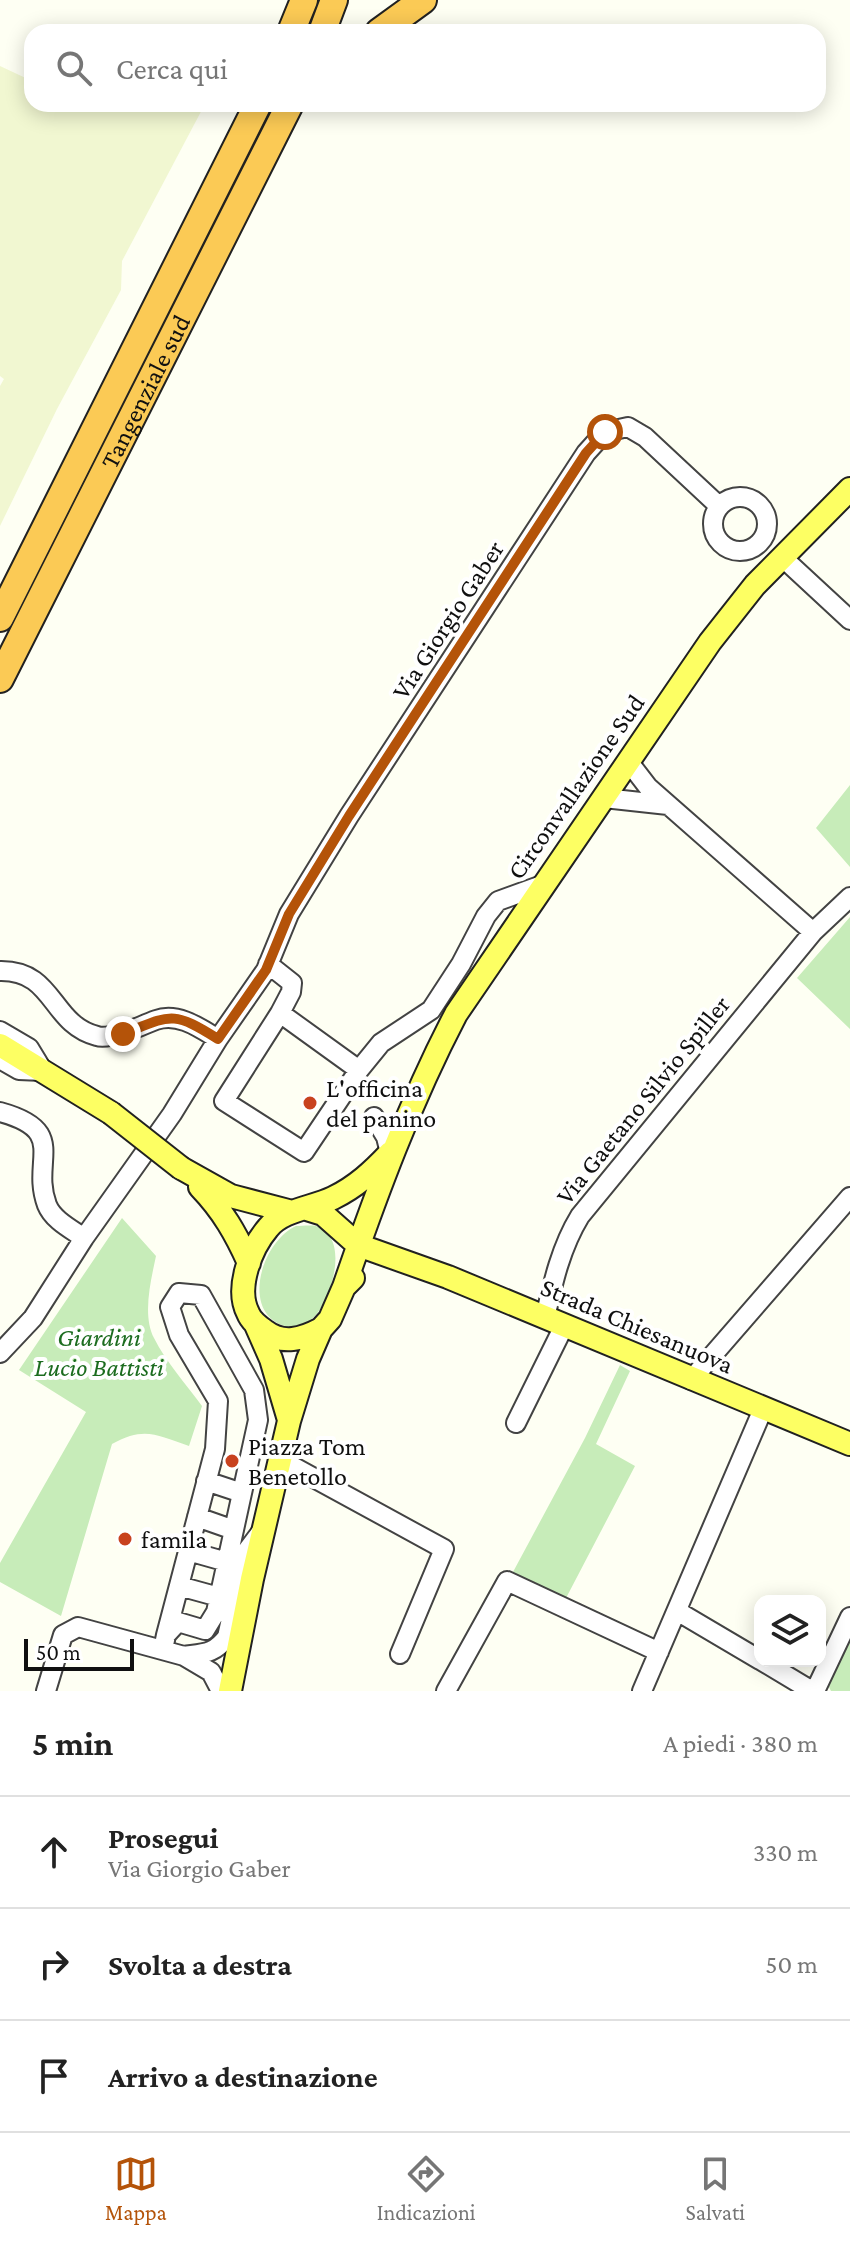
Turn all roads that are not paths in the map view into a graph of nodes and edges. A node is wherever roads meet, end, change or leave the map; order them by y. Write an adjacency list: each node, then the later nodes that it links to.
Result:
1 (304, 0): 4 (highway)
2 (334, 0): 5 (highway)
3 (423, 0): 6 (highway)
4 (294, 24)
5 (325, 24)
6 (390, 24)
7 (254, 112): 14 (highway, Tangenziale sud)
8 (286, 112): 10 (highway, Tangenziale sud)
9 (299, 112): 10 (highway)
10 (202, 274): 16 (highway, Tangenziale sud)
11 (850, 489): 13 (main road, Circonvallazione Sud)
12 (719, 506): 23 (street, Via Giorgio Gaber)
13 (782, 557): 15 (street); 17 (main road, Circonvallazione Sud)
14 (0, 618)
15 (850, 620)
16 (0, 679)
17 (628, 761): 18 (main road, Circonvallazione Sud); 19 (street)
18 (604, 798): 19 (street); 20 (main road, Circonvallazione Sud)
19 (668, 805): 22 (street)
20 (542, 885): 30 (street); 34 (main road, Circonvallazione Sud)
21 (850, 897): 22 (street, Via Gaetano Silvio Spiller)
22 (813, 932): 43 (street, Via Gaetano Silvio Spiller)
23 (268, 964): 25 (street); 27 (street, Via Giorgio Gaber)
24 (0, 971): 27 (street)
25 (280, 1013): 30 (street); 30 (street)
26 (0, 1031): 31 (street)
27 (218, 1039): 38 (street, Via Giorgio Gaber)
28 (0, 1045): 31 (main road)
29 (0, 1059): 31 (street)
30 (364, 1064)
31 (43, 1071): 35 (main road, bridge)
32 (0, 1112): 38 (street)
33 (374, 1117): 34 (street)
34 (392, 1151): 37 (main road, Circonvallazione Sud); 39 (main road, Circonvallazione Sud)
35 (181, 1168): 37 (main road); 41 (main road)
36 (850, 1197): 47 (street)
37 (300, 1210): 39 (main road); 41 (main road, Circonvallazione Sud)
38 (84, 1238): 46 (street, Via Giorgio Gaber)
39 (358, 1245): 40 (main road); 42 (main road)
40 (401, 1262): 42 (main road); 43 (main road, Strada Chiesanuova)
41 (249, 1263): 44 (main road, Circonvallazione Sud)
42 (344, 1287): 45 (main road, Circonvallazione Sud)
43 (554, 1322): 47 (main road, Strada Chiesanuova); 50 (street, Via Gaetano Silvio Spiller)
44 (255, 1323): 45 (main road); 49 (main road, Circonvallazione Sud)
45 (321, 1329): 49 (main road, Circonvallazione Sud)
46 (0, 1353)
47 (691, 1380): 48 (main road, Strada Chiesanuova)
48 (763, 1409): 51 (main road, Strada Chiesanuova); 64 (street)
49 (289, 1421): 54 (main road, Circonvallazione Sud)
50 (516, 1423)
51 (850, 1444)
52 (215, 1449): 53 (street); 53 (street); 55 (street)
53 (250, 1458): 56 (street)
54 (281, 1460): 58 (main road, Circonvallazione Sud); 68 (street)
55 (206, 1481): 56 (street); 57 (street)
56 (242, 1493): 59 (street)
57 (197, 1517): 59 (street); 60 (street)
58 (264, 1529): 69 (street); 71 (main road, Circonvallazione Sud)
59 (234, 1530): 61 (street)
60 (188, 1551): 61 (street); 62 (street)
61 (227, 1562): 63 (street)
62 (179, 1586): 63 (street); 66 (street)
63 (219, 1597): 66 (street)
64 (677, 1611): 67 (street); 70 (street)
65 (850, 1617): 79 (street)
66 (164, 1642): 69 (street); 74 (street)
67 (659, 1652): 77 (street); 78 (street)
68 (400, 1654)
69 (184, 1656): 72 (street)
70 (754, 1657)
71 (236, 1662): 72 (street); 76 (main road, Circonvallazione Sud)
72 (204, 1666): 75 (street)
73 (772, 1667): 79 (street)
74 (46, 1691)
75 (221, 1691)
76 (230, 1691)
77 (446, 1691)
78 (642, 1691)
79 (814, 1691)

